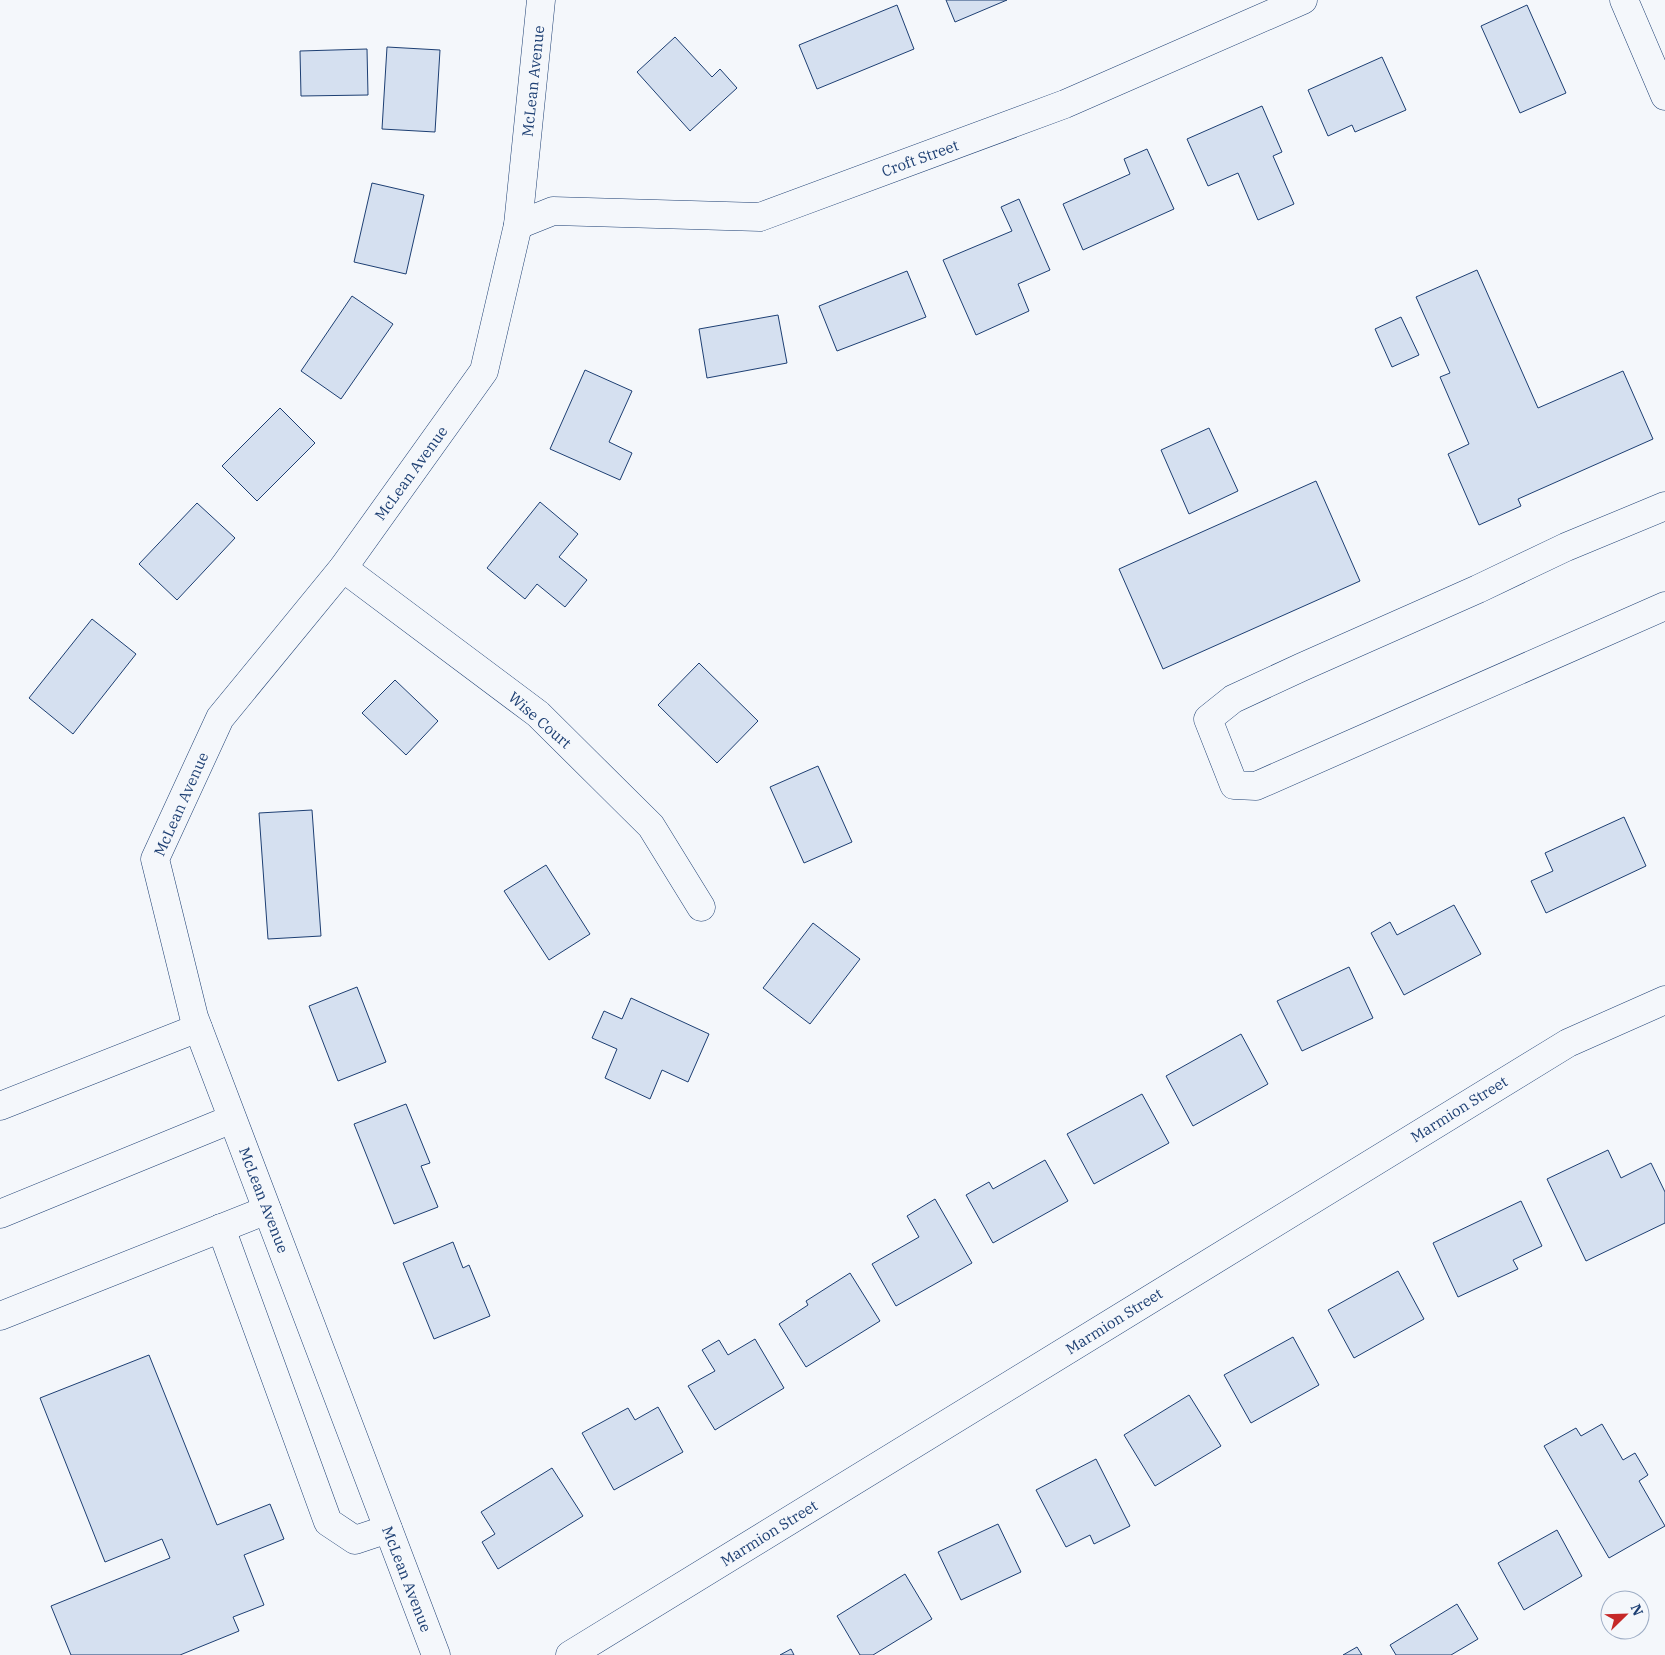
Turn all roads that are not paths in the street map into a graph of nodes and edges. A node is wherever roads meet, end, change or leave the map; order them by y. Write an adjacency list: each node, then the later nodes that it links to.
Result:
1 (541, 0): 5 (street, McLean Avenue)
2 (1303, 0): 5 (street, Croft Street)
3 (1624, 0): 4 (street)
4 (1665, 96)
5 (518, 225): 7 (street, McLean Avenue)
6 (1665, 506): 8 (street)
7 (343, 568): 9 (street, Wise Court); 11 (street, McLean Avenue)
8 (1665, 606)
9 (701, 908)
10 (1665, 1000): 20 (street, Marmion Street)
11 (198, 1028): 12 (street); 13 (street, McLean Avenue)
12 (0, 1106)
13 (232, 1118): 14 (street, McLean Avenue); 15 (street)
14 (267, 1210): 16 (street); 18 (street, McLean Avenue)
15 (0, 1214)
16 (221, 1228): 17 (street); 18 (street)
17 (0, 1316)
18 (388, 1529): 19 (street, McLean Avenue)
19 (436, 1655)
20 (570, 1655)

